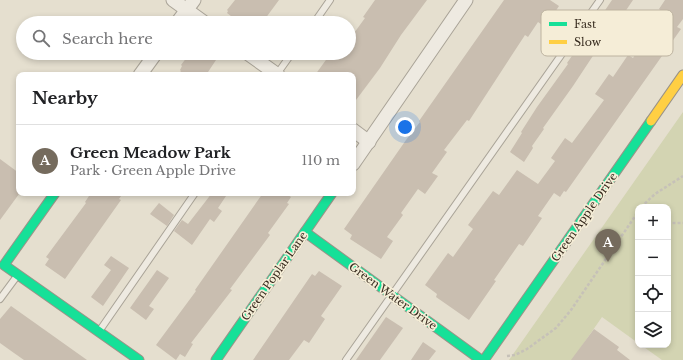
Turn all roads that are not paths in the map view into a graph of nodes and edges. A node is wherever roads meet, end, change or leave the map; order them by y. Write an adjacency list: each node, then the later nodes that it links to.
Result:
1 (173, 0): 5 (street)
2 (330, 0): 9 (lane)
3 (466, 0): 19 (street)
4 (600, 0): 6 (lane)
5 (190, 5): 7 (street); 8 (street)
6 (593, 10)
7 (182, 16)
8 (199, 16)
9 (319, 16)
10 (561, 56): 26 (lane)
11 (151, 60): 14 (street)
12 (257, 60): 15 (street)
13 (287, 60): 16 (lane)
14 (142, 72)
15 (273, 72)
16 (279, 72)
17 (683, 75): 33 (street, Green Apple Drive)
18 (356, 132): 19 (street)
19 (369, 142): 20 (street)
20 (356, 160)
21 (53, 196): 25 (street)
22 (193, 196): 28 (lane)
23 (330, 196): 24 (street, Green Poplar Lane)
24 (305, 232): 26 (street, Green Water Drive); 30 (street, Green Poplar Lane)
25 (18, 274): 27 (lane); 28 (street)
26 (393, 295): 31 (lane); 32 (street, Green Water Drive)
27 (0, 300)
28 (99, 332): 29 (street)
29 (139, 360)
30 (216, 360)
31 (346, 360)
32 (481, 360)
33 (484, 360)

